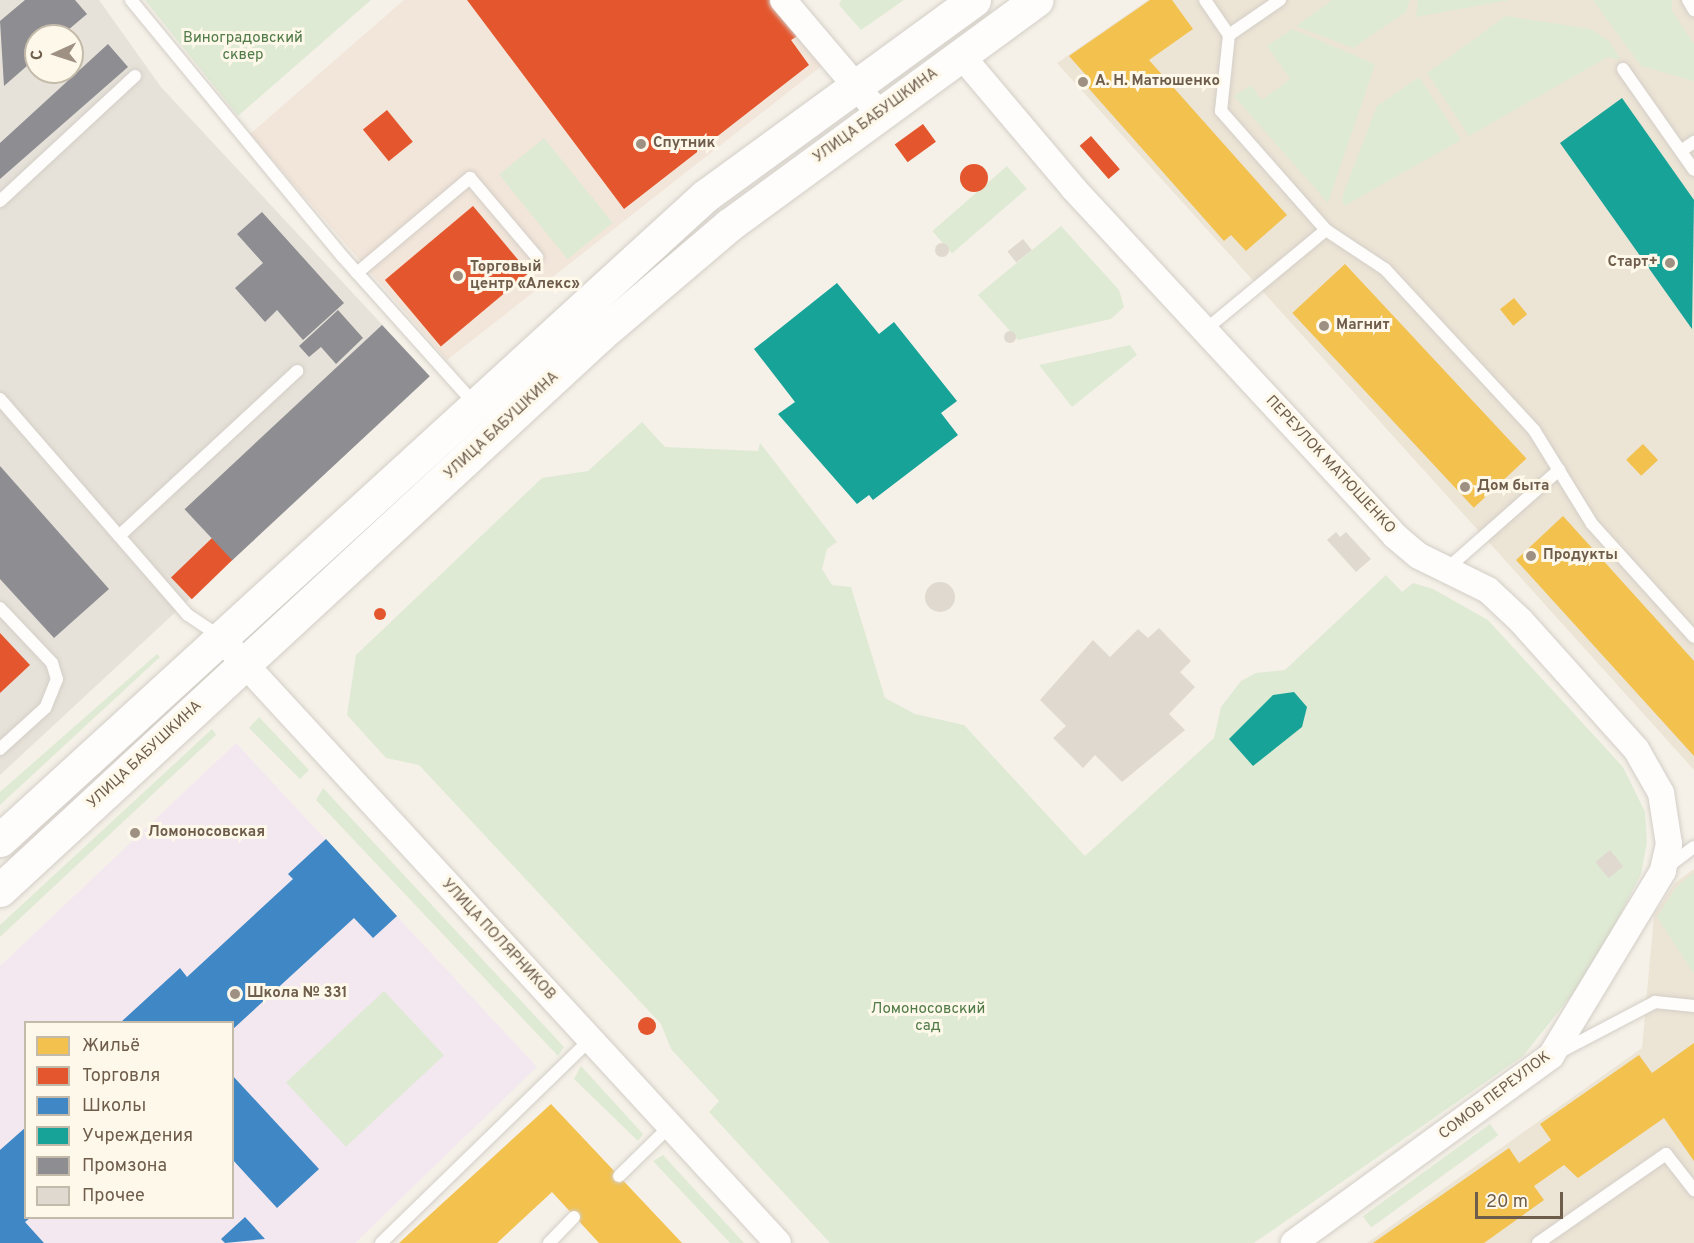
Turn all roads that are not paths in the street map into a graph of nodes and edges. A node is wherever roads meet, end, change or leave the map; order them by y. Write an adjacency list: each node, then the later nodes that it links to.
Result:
1 (131, 0): 21 (lane)
2 (783, 0): 13 (street)
3 (974, 0): 13 (street)
4 (1036, 0): 10 (street, УЛИЦА БАБУШКИНА)
5 (1205, 0): 9 (lane)
6 (1280, 0): 9 (lane)
7 (1688, 0): 8 (lane)
8 (1694, 10)
9 (1229, 35): 19 (lane)
10 (960, 54): 14 (street, УЛИЦА БАБУШКИНА); 22 (street, ПЕРЕУЛОК МАТЮШЕНКО)
11 (1623, 69): 16 (lane)
12 (135, 76): 18 (lane)
13 (855, 85): 14 (street); 25 (street)
14 (879, 113): 32 (street, УЛИЦА БАБУШКИНА)
15 (1694, 142): 16 (lane)
16 (1681, 151): 17 (lane)
17 (1694, 170)
18 (0, 201)
19 (1326, 230): 22 (lane); 26 (lane)
20 (537, 257): 21 (lane)
21 (357, 273): 25 (lane)
22 (1205, 330): 28 (street, ПЕРЕУЛОК МАТЮШЕНКО)
23 (297, 371): 27 (lane)
24 (0, 399): 27 (lane)
25 (474, 403): 30 (street)
26 (1559, 470): 28 (lane); 31 (lane)
27 (119, 536): 30 (lane)
28 (1449, 567): 36 (street, ПЕРЕУЛОК МАТЮШЕНКО)
29 (0, 608): 33 (lane)
30 (219, 636): 32 (street, УЛИЦА ПОЛЯРНИКОВ); 34 (street)
31 (1694, 637)
32 (245, 663): 37 (street, УЛИЦА БАБУШКИНА); 39 (street, УЛИЦА ПОЛЯРНИКОВ)
33 (0, 749)
34 (0, 840)
35 (1694, 847): 36 (lane)
36 (1663, 871): 40 (street, СОМОВ ПЕРЕУЛОК)
37 (0, 890)
38 (1694, 1006): 40 (lane)
39 (590, 1040): 41 (street, УЛИЦА ПОЛЯРНИКОВ); 45 (lane)
40 (1551, 1056): 48 (street, СОМОВ ПЕРЕУЛОК)
41 (670, 1126): 42 (lane); 47 (street, УЛИЦА ПОЛЯРНИКОВ)
42 (619, 1176)
43 (1694, 1191): 49 (lane)
44 (574, 1217): 46 (lane)
45 (381, 1243)
46 (549, 1243)
47 (778, 1243)
48 (1294, 1243)
49 (1538, 1243)

